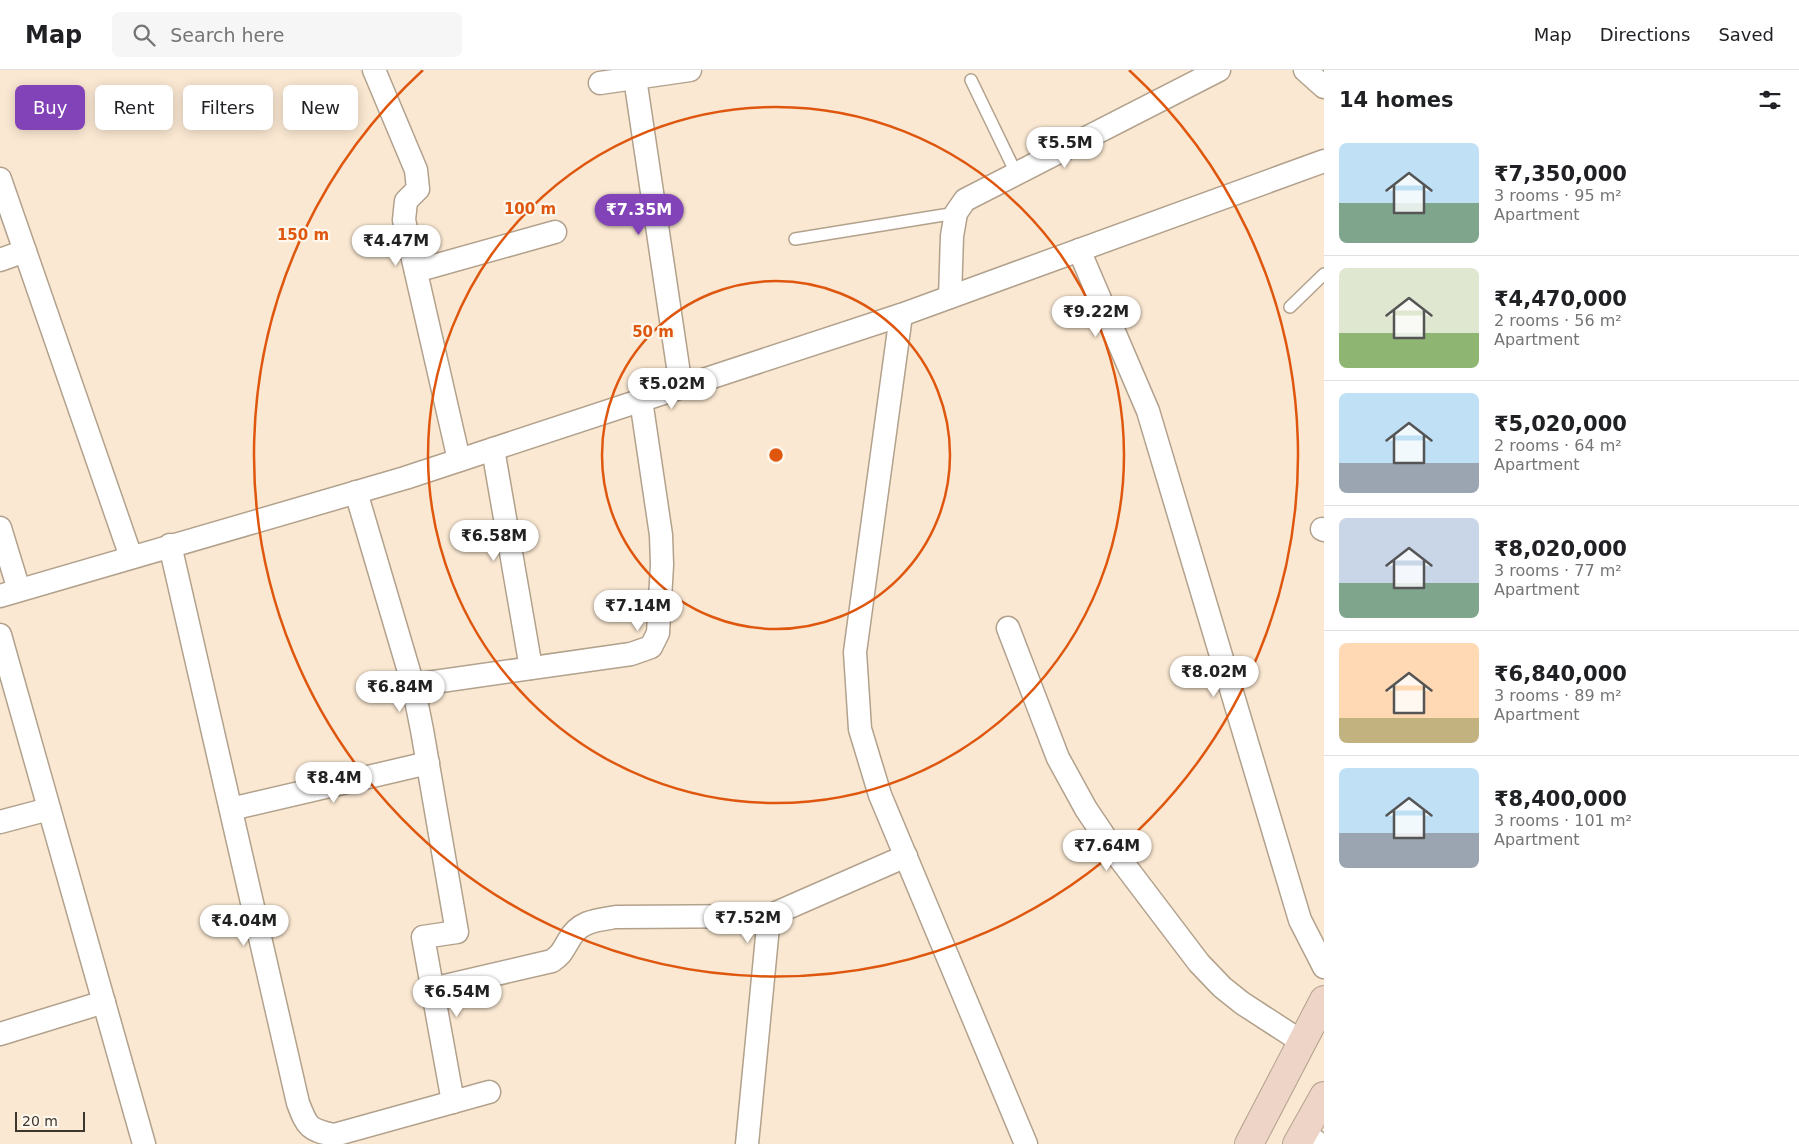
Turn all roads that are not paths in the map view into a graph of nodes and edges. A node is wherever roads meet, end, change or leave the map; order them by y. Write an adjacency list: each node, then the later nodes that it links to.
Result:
1 (374, 70): 18 (street)
2 (690, 70): 5 (street)
3 (1219, 70): 10 (street)
4 (1304, 70): 8 (street)
5 (635, 78): 7 (street); 23 (street)
6 (971, 80): 10 (lane)
7 (600, 83)
8 (1324, 88)
9 (1324, 161): 15 (street)
10 (1016, 173): 12 (street)
11 (0, 179): 16 (street)
12 (956, 213): 14 (lane); 20 (street)
13 (555, 232): 18 (street)
14 (795, 240)
15 (1079, 250): 20 (street); 42 (street)
16 (25, 251): 17 (street); 30 (street)
17 (0, 260)
18 (416, 271): 26 (street)
19 (1324, 274): 21 (lane)
20 (950, 297): 22 (street)
21 (1290, 307)
22 (901, 315): 23 (street); 40 (street)
23 (681, 387): 24 (street)
24 (641, 400): 25 (street); 34 (street)
25 (493, 449): 26 (street); 34 (street)
26 (459, 460): 27 (street)
27 (356, 492): 29 (street); 35 (street)
28 (0, 528): 31 (street)
29 (170, 545): 30 (street); 38 (street)
30 (130, 557): 31 (street)
31 (10, 593)
32 (1008, 628): 47 (street)
33 (0, 635): 37 (street)
34 (531, 668): 35 (street)
35 (413, 685): 36 (street)
36 (428, 763): 38 (street); 43 (street)
37 (49, 809): 39 (street); 45 (street)
38 (231, 809): 50 (street)
39 (0, 822)
40 (906, 856): 41 (street); 54 (street)
41 (769, 916): 43 (street); 53 (street)
42 (1324, 967)
43 (432, 989): 50 (street)
44 (1324, 1000): 47 (main road)
45 (104, 1002): 46 (street); 52 (street)
46 (0, 1034)
47 (1302, 1042): 55 (main road)
48 (489, 1092): 50 (street)
49 (1324, 1096): 51 (main road)
50 (454, 1102)
51 (1307, 1140)
52 (144, 1144)
53 (747, 1144)
54 (1026, 1144)
55 (1250, 1144)

